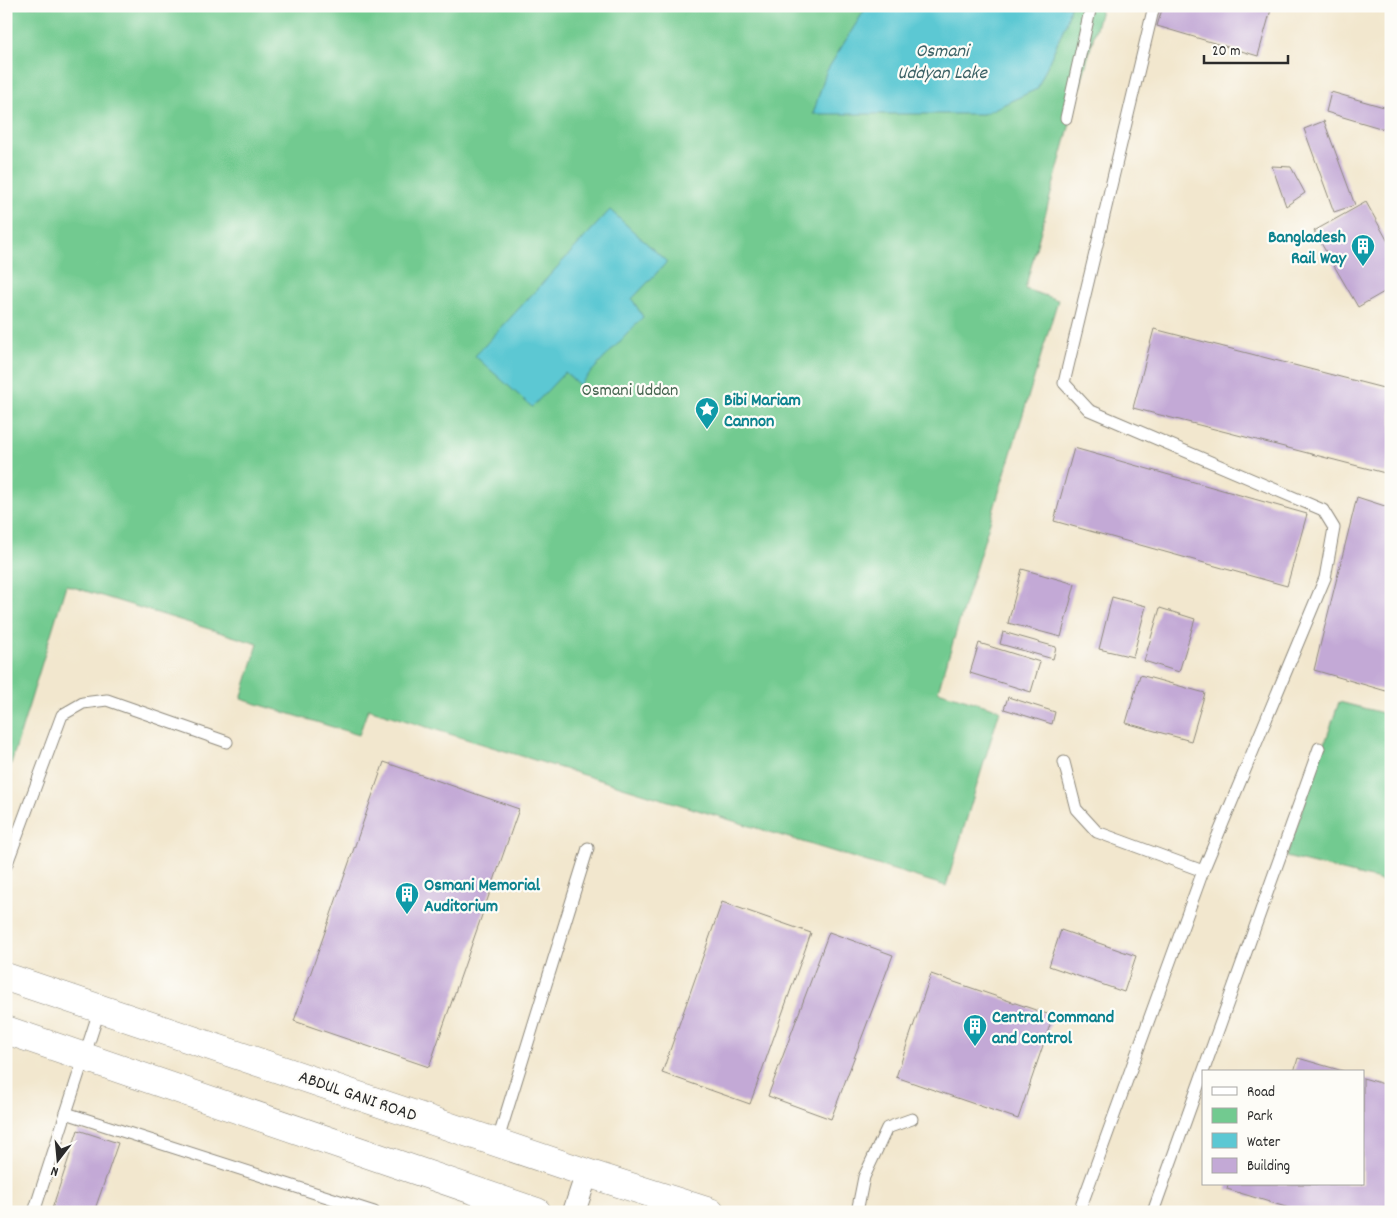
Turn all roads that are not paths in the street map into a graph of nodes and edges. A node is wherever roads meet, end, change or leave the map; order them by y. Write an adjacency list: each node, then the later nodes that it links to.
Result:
1 (1091, 6): 3 (lane)
2 (1154, 6): 9 (lane)
3 (1066, 118)
4 (227, 742): 8 (lane)
5 (1319, 748): 14 (lane)
6 (1064, 762): 9 (lane)
7 (588, 848): 18 (lane)
8 (6, 866)
9 (1203, 871): 26 (lane)
10 (6, 977): 11 (main road, ABDUL GANI ROAD)
11 (100, 1008): 13 (lane); 18 (main road, ABDUL GANI ROAD)
12 (6, 1030): 13 (main road)
13 (84, 1057): 16 (lane); 22 (main road)
14 (1204, 1070)
15 (1202, 1075): 27 (lane)
16 (66, 1113): 20 (lane); 21 (lane)
17 (912, 1119): 25 (lane)
18 (497, 1142): 19 (main road, ABDUL GANI ROAD)
19 (587, 1173): 23 (street); 24 (main road, ABDUL GANI ROAD)
20 (34, 1212)
21 (374, 1212)
22 (537, 1212)
23 (574, 1212)
24 (710, 1212)
25 (857, 1212)
26 (1078, 1212)
27 (1153, 1212)

